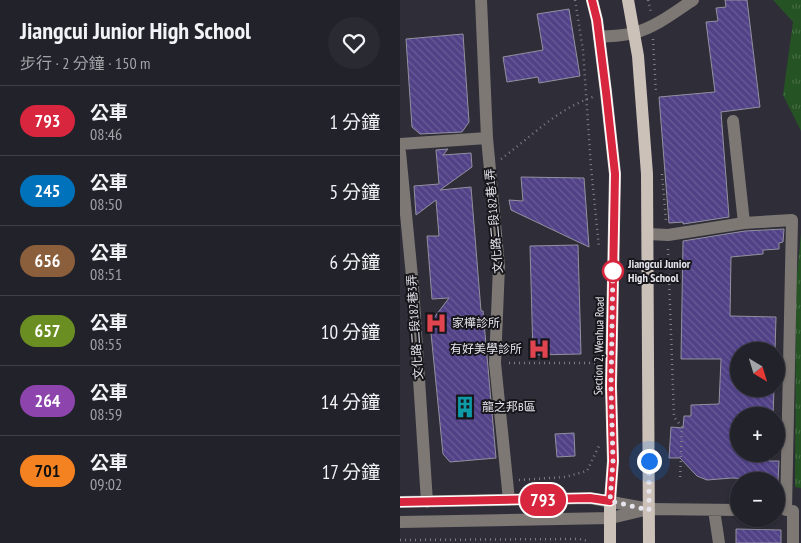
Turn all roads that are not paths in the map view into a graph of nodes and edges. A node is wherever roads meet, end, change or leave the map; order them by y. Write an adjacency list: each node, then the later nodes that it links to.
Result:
1 (481, 0): 8 (street, 文化路二段182巷1弄)
2 (592, 0): 6 (main road, Section 2, Wenhua Road)
3 (628, 0): 5 (main road)
4 (694, 0): 5 (street)
5 (633, 34): 6 (street); 12 (main road)
6 (599, 37): 16 (main road, Section 2, Wenhua Road)
7 (733, 121): 11 (street)
8 (487, 138): 9 (street); 15 (street, 文化路二段182巷1弄)
9 (400, 144)
10 (400, 152): 13 (street, 文化路二段182巷3弄)
11 (744, 223): 12 (street); 22 (street)
12 (648, 234): 19 (main road)
13 (413, 287): 14 (street); 18 (street, 文化路二段182巷3弄)
14 (400, 288)
15 (509, 500): 16 (street); 18 (street)
16 (610, 501): 19 (street); 23 (main road, Section 2, Wenhua Road)
17 (400, 502): 18 (street)
18 (427, 502)
19 (649, 510): 20 (street); 23 (street); 26 (main road)
20 (714, 510): 21 (street); 27 (street)
21 (730, 510)
22 (789, 511): 28 (street)
23 (610, 518): 24 (street); 25 (main road, Section 2, Wenhua Road)
24 (400, 522)
25 (610, 543)
26 (649, 543)
27 (719, 543)
28 (793, 543)

